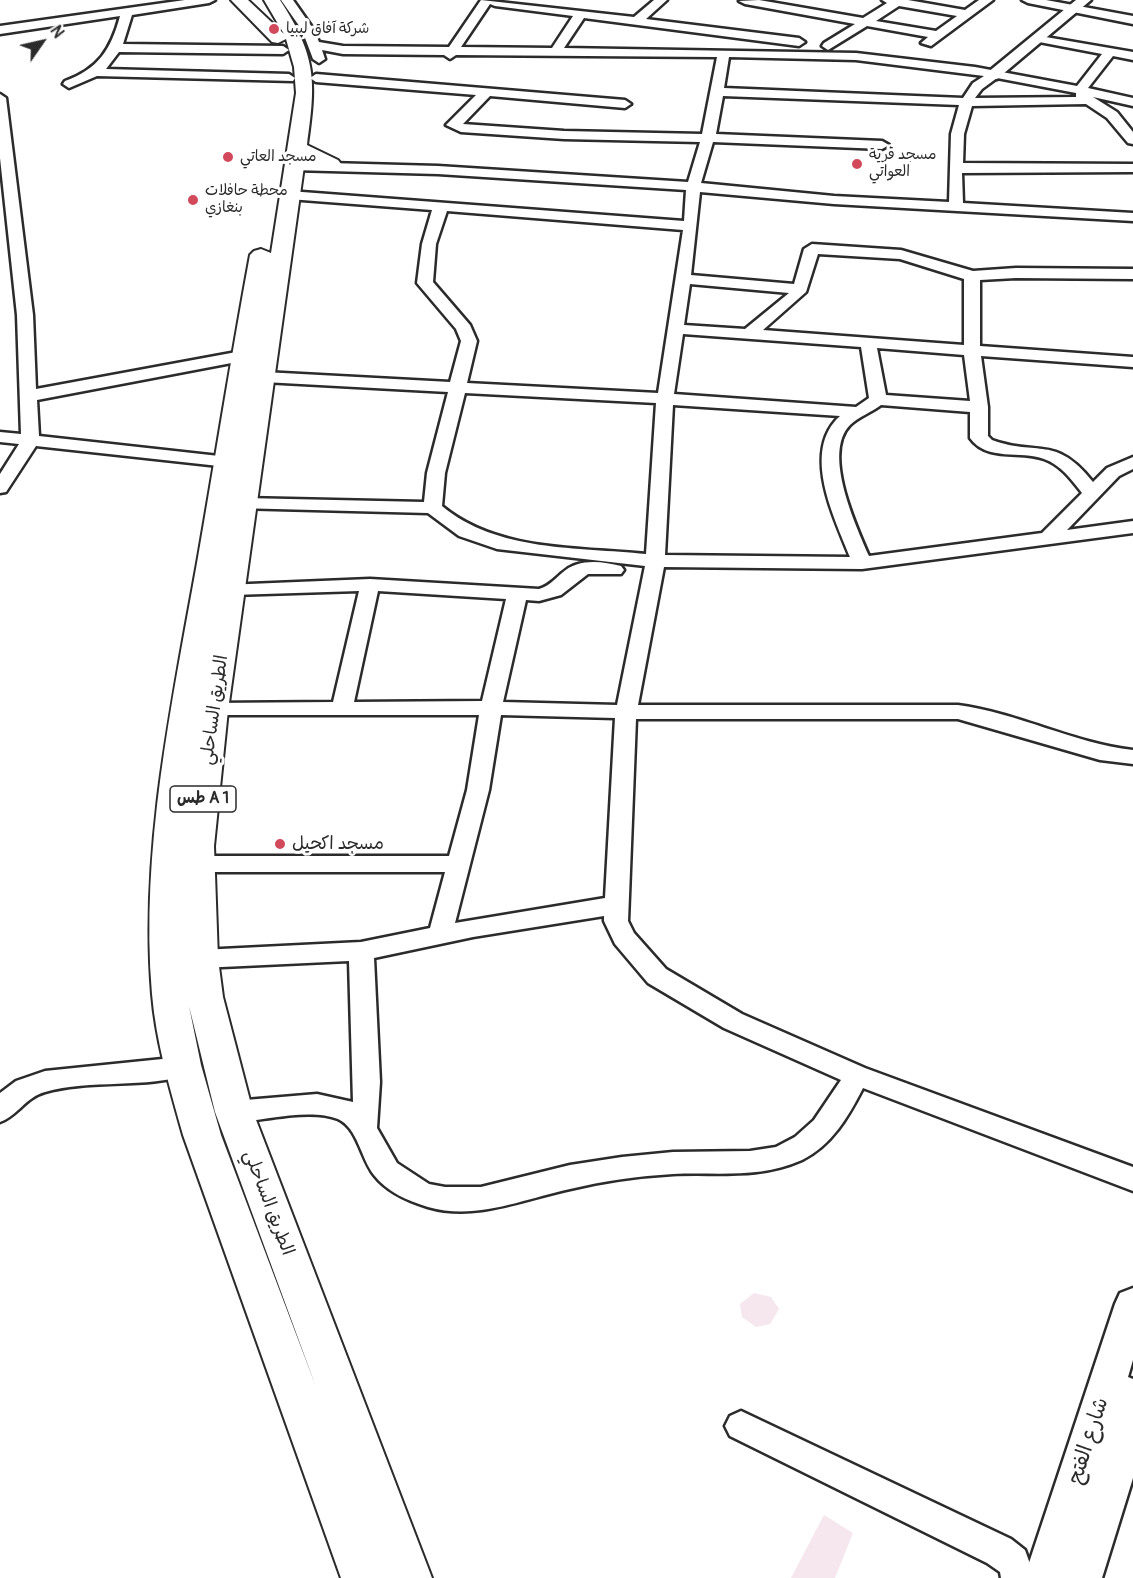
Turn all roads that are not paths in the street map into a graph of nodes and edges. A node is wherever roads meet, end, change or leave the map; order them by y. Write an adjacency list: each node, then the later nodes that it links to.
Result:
1 (209, 0): 14 (street)
2 (239, 0): 33 (highway)
3 (256, 0): 33 (highway)
4 (272, 0): 33 (highway, الطريق الساحلي / طس A 1)
5 (287, 0): 23 (street)
6 (661, 0): 18 (street)
7 (987, 0): 16 (street)
8 (1028, 0): 13 (street)
9 (1045, 0): 13 (street)
10 (493, 1): 15 (street); 28 (street)
11 (892, 1): 16 (street); 19 (street)
12 (743, 3): 19 (street)
13 (1072, 4): 17 (street); 22 (main road); 35 (main road)
14 (128, 11): 20 (street); 25 (street)
15 (581, 13): 18 (street); 26 (street)
16 (967, 14): 21 (street)
17 (1133, 18)
18 (638, 20): 24 (street)
19 (865, 22): 21 (street); 24 (street)
20 (3, 29)
21 (938, 35): 32 (street)
22 (1038, 38): 27 (street); 35 (main road)
23 (315, 45): 28 (street); 31 (street)
24 (828, 46): 32 (street)
25 (117, 48): 33 (street); 34 (street)
26 (555, 52): 28 (street); 32 (street)
27 (1110, 52): 29 (street); 37 (street)
28 (456, 53): 30 (street); 31 (street)
29 (1133, 56)
30 (723, 57): 35 (street); 39 (street)
31 (319, 59): 33 (street)
32 (903, 59): 35 (street)
33 (294, 67): 34 (street); 38 (street); 51 (highway, الطريق الساحلي / طس A 1); 68 (highway, الطريق الساحلي / طس A 1)
34 (95, 72): 36 (street)
35 (989, 74): 37 (street); 43 (street)
36 (69, 84)
37 (1079, 91): 41 (street); 42 (street)
38 (487, 92): 44 (street); 45 (street)
39 (718, 92): 43 (street); 45 (street)
40 (0, 98): 58 (street)
41 (1090, 100): 43 (street); 46 (street)
42 (1132, 101)
43 (966, 102): 49 (street)
44 (625, 104)
45 (707, 138): 47 (street); 52 (street)
46 (1133, 140)
47 (882, 145)
48 (335, 166): 51 (highway); 51 (highway); 52 (street)
49 (956, 167): 50 (street); 54 (street)
50 (1133, 168)
51 (293, 170): 53 (street); 68 (highway, الطريق الساحلي / طس A 1)
52 (693, 187): 54 (street); 56 (street)
53 (441, 206): 56 (street); 69 (street)
54 (956, 208): 55 (street)
55 (1133, 217)
56 (691, 226): 61 (street)
57 (0, 273): 58 (street)
58 (21, 274): 70 (street)
59 (1133, 274): 60 (street)
60 (972, 276): 62 (street); 66 (street)
61 (683, 279): 62 (street); 63 (street)
62 (800, 289): 64 (street)
63 (676, 329): 64 (street); 72 (street)
64 (749, 334): 65 (street)
65 (868, 341): 66 (street); 71 (street)
66 (972, 349): 67 (street); 73 (street)
67 (1133, 362)
68 (253, 367): 69 (street); 70 (street); 77 (highway, الطريق الساحلي / طس A 1); 81 (highway, الطريق الساحلي / طس A 1)
69 (458, 389): 72 (street); 82 (street)
70 (29, 396): 76 (street)
71 (878, 400): 73 (street); 74 (street)
72 (665, 401): 74 (street); 86 (street)
73 (979, 407): 80 (street)
74 (859, 412): 85 (street)
75 (0, 437): 76 (street)
76 (30, 441): 77 (street); 79 (street)
77 (228, 462): 101 (highway, الطريق الساحلي / طس A 1)
78 (1133, 462): 80 (street)
79 (0, 488)
80 (1093, 495): 84 (street)
81 (244, 504): 82 (street); 88 (highway, الطريق الساحلي / طس A 1)
82 (433, 508): 86 (street)
83 (1133, 528): 84 (street)
84 (1048, 538): 85 (street)
85 (862, 563): 86 (street)
86 (654, 568): 89 (street); 93 (street)
87 (370, 585): 88 (street); 89 (street); 92 (street)
88 (232, 589): 91 (highway, الطريق الساحلي / طس A 1)
89 (517, 594): 90 (street)
90 (491, 708): 92 (street); 93 (street); 96 (street)
91 (213, 710): 92 (street); 95 (highway, الطريق الساحلي / طس A 1)
92 (342, 710)
93 (626, 712): 94 (street); 97 (street)
94 (1133, 757)
95 (198, 864): 96 (street); 100 (highway, الطريق الساحلي / طس A 1)
96 (460, 864): 98 (street)
97 (616, 906): 98 (street); 102 (street)
98 (440, 934): 99 (street)
99 (360, 951): 100 (street); 105 (street)
100 (201, 959): 104 (highway, الطريق الساحلي / طس A 1)
101 (182, 1067): 103 (street); 111 (highway, الطريق الساحلي / طس A 1)
102 (855, 1075): 105 (street); 106 (street)
103 (0, 1111)
104 (234, 1112): 105 (street); 112 (highway, الطريق الساحلي / طس A 1)
105 (365, 1125)
106 (1133, 1179)
107 (1133, 1304): 108 (main road, شارع الفتح)
108 (1120, 1391): 114 (main road, شارع الفتح)
109 (1133, 1418): 115 (main road)
110 (741, 1426): 113 (street)
111 (364, 1578)
112 (409, 1578)
113 (1018, 1578)
114 (1044, 1578)
115 (1082, 1578)

